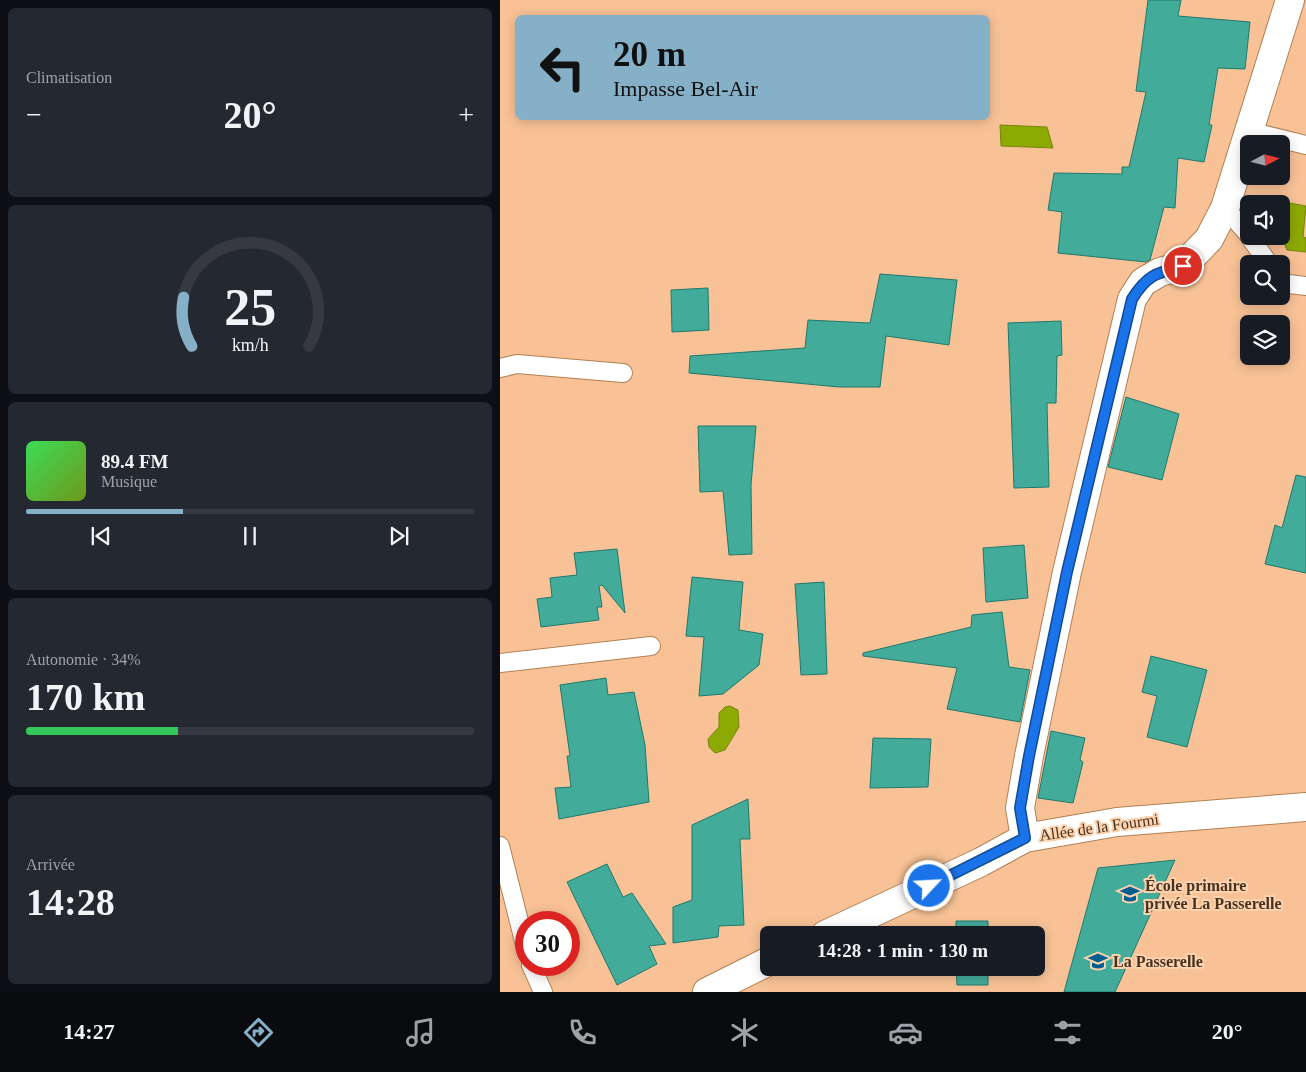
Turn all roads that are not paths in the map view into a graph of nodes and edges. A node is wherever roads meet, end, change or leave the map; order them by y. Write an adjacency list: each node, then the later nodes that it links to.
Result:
1 (1290, 0): 2 (street)
2 (1249, 131): 3 (lane); 4 (street)
3 (1306, 145)
4 (1225, 208): 5 (lane); 13 (street)
5 (1240, 226)
6 (1290, 284): 7 (lane)
7 (1306, 286)
8 (500, 368): 9 (lane)
9 (623, 373)
10 (650, 646): 11 (lane)
11 (500, 663)
12 (1306, 807): 13 (street, Allée de la Fourmi)
13 (1025, 838): 16 (street, Allée de la Fourmi)
14 (500, 846): 15 (lane)
15 (516, 911)
16 (844, 926)
17 (760, 966): 20 (street)
18 (536, 976): 19 (lane)
19 (543, 992)
20 (707, 992)

